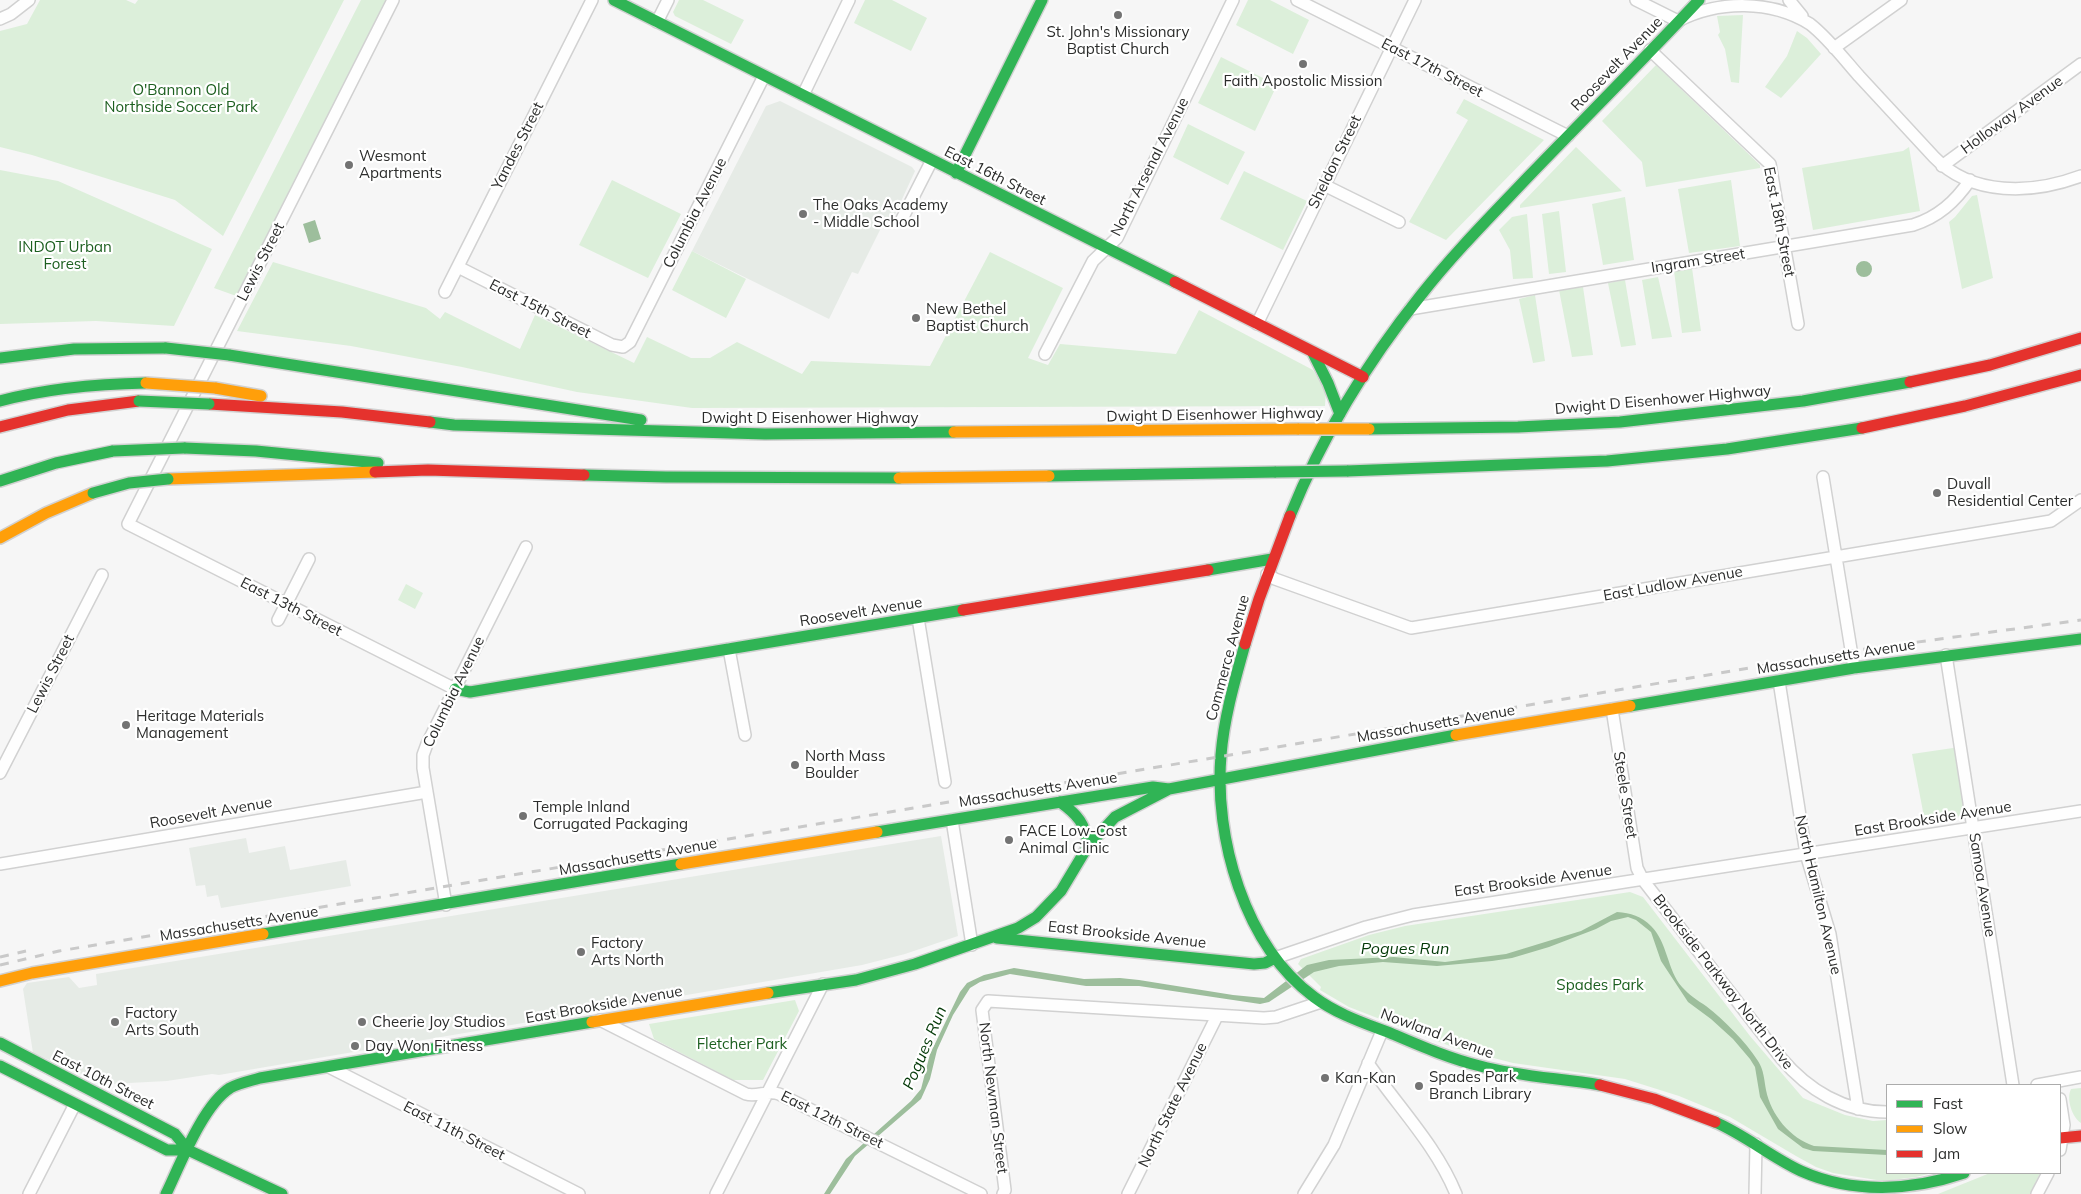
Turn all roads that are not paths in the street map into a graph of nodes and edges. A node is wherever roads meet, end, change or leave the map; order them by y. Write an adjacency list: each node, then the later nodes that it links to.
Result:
1 (394, 0): 57 (street, Lewis Street)
2 (592, 0): 36 (street, Yandes Street)
3 (614, 0): 17 (main road, East 16th Street)
4 (668, 0): 17 (street)
5 (850, 0): 24 (street)
6 (1042, 0): 28 (main road)
7 (1233, 0): 35 (street, North Arsenal Avenue)
8 (1297, 0): 19 (street, East 17th Street)
9 (1415, 0): 19 (street, Sheldon Street)
10 (1636, 0): 16 (street)
11 (1699, 0): 16 (main road)
12 (1789, 0): 18 (street)
13 (1901, 0): 20 (street)
14 (28, 1): 15 (street)
15 (0, 19)
16 (1678, 21): 18 (street, Roosevelt Avenue); 21 (main road, Roosevelt Avenue)
17 (657, 22): 23 (main road, East 16th Street)
18 (1810, 24): 20 (street, Roosevelt Avenue)
19 (1391, 48): 25 (street, East 17th Street); 31 (street, Sheldon Street)
20 (1834, 48): 27 (street, Roosevelt Avenue)
21 (1650, 50): 25 (main road, Roosevelt Avenue); 34 (street, East 18th Street)
22 (2081, 64): 27 (street, Holloway Avenue)
23 (764, 76): 24 (main road, East 16th Street); 42 (street, Columbia Avenue)
24 (803, 96): 26 (main road, East 16th Street)
25 (1568, 136): 38 (main road, Roosevelt Avenue)
26 (932, 160): 28 (main road, East 16th Street); 32 (street)
27 (1942, 166): 30 (street, Roosevelt Avenue)
28 (956, 173): 35 (main road, East 16th Street)
29 (2079, 178): 30 (street, Roosevelt Avenue)
30 (1970, 180): 34 (street, Ingram Street)
31 (1324, 185): 33 (street); 39 (street, Sheldon Street)
32 (902, 220)
33 (1399, 222)
34 (1784, 247): 38 (street, Ingram Street); 40 (street, East 18th Street)
35 (1105, 248): 39 (main road, East 16th Street); 44 (street, North Arsenal Avenue)
36 (458, 268): 37 (street, Yandes Street); 42 (street, East 15th Street)
37 (445, 292)
38 (1410, 309): 47 (main road, Roosevelt Avenue)
39 (1257, 324): 43 (main road, East 16th Street)
40 (1798, 324)
41 (2081, 338): 52 (main road, Dwight D Eisenhower Highway, bridge)
42 (623, 348)
43 (1313, 353): 47 (main road, East 16th Street); 50 (main road)
44 (1045, 354)
45 (0, 358): 52 (main road, bridge)
46 (2081, 375): 53 (main road, bridge)
47 (1363, 378): 50 (main road, Commerce Avenue)
48 (0, 401): 49 (main road, bridge)
49 (342, 412): 51 (main road, bridge); 52 (main road, Dwight D Eisenhower Highway)
50 (1340, 414): 62 (main road, Commerce Avenue)
51 (0, 427)
52 (765, 434)
53 (447, 470): 55 (main road, bridge); 58 (main road, bridge)
54 (1823, 477): 60 (street)
55 (0, 481)
56 (2081, 500): 60 (street, East Ludlow Avenue)
57 (128, 524): 65 (street, East 13th Street)
58 (0, 538)
59 (526, 547): 73 (street, Columbia Avenue)
60 (1836, 556): 63 (street, East Ludlow Avenue); 71 (street)
61 (310, 559): 65 (street)
62 (1272, 559): 63 (main road, Commerce Avenue); 66 (main road, Roosevelt Avenue)
63 (1267, 574): 77 (main road, Commerce Avenue)
64 (102, 575): 76 (street, Lewis Street)
65 (286, 604): 67 (street); 73 (street, East 13th Street)
66 (918, 618): 69 (main road, Roosevelt Avenue); 78 (street)
67 (278, 620)
68 (2081, 639): 70 (main road, Massachusetts Avenue)
69 (730, 649): 73 (main road, Roosevelt Avenue); 75 (street)
70 (1946, 656): 71 (main road, Massachusetts Avenue); 84 (street, Samoa Avenue)
71 (1854, 668): 72 (main road, Massachusetts Avenue)
72 (1779, 681): 74 (main road, Massachusetts Avenue); 86 (street, North Hamilton Avenue)
73 (455, 689): 80 (street, Columbia Avenue)
74 (1612, 709): 77 (main road, Massachusetts Avenue); 88 (street, Steele Street)
75 (745, 735)
76 (0, 773)
77 (1221, 780): 79 (main road, Massachusetts Avenue); 92 (main road, Commerce Avenue)
78 (945, 782)
79 (1170, 789): 81 (main road, Massachusetts Avenue); 85 (main road, East Brookside Avenue)
80 (427, 792): 87 (street, Roosevelt Avenue); 89 (street, Columbia Avenue)
81 (1060, 802): 83 (main road, Massachusetts Avenue); 85 (main road)
82 (2081, 811): 84 (street, East Brookside Avenue)
83 (952, 820): 89 (main road, Massachusetts Avenue); 91 (street)
84 (1973, 829): 86 (street, East Brookside Avenue); 105 (street, Samoa Avenue)
85 (1088, 846): 90 (main road, East Brookside Avenue)
86 (1806, 854): 88 (street, East Brookside Avenue); 109 (street, North Hamilton Avenue)
87 (0, 864)
88 (1643, 880): 92 (street, East Brookside Avenue); 109 (street, Brookside Parkway North Drive)
89 (446, 905): 93 (main road, Massachusetts Avenue)
90 (993, 938): 91 (main road, East Brookside Avenue); 92 (main road, East Brookside Avenue)
91 (972, 945): 94 (main road, East Brookside Avenue)
92 (1275, 958): 95 (main road, Nowland Avenue)
93 (0, 982)
94 (822, 984): 97 (main road, East Brookside Avenue); 106 (street)
95 (1321, 1002): 96 (street); 98 (main road, Nowland Avenue)
96 (1217, 1016): 123 (street, North Newman Street); 124 (street, North State Avenue)
97 (600, 1020): 102 (main road, East Brookside Avenue); 106 (street, East 12th Street)
98 (1382, 1031): 100 (street); 113 (main road, Nowland Avenue)
99 (0, 1043): 114 (main road, East 10th Street)
100 (1368, 1063): 125 (street); 126 (street)
101 (0, 1066): 107 (main road, East 10th Street)
102 (329, 1067): 114 (main road, East Brookside Avenue); 120 (street, East 11th Street)
103 (2081, 1077): 104 (street)
104 (2057, 1083)
105 (2013, 1084)
106 (767, 1093): 121 (street); 122 (street, East 12th Street)
107 (75, 1104): 114 (main road, East 10th Street); 117 (street)
108 (2061, 1105): 112 (street)
109 (1858, 1109): 110 (street, Brookside Parkway North Drive)
110 (1886, 1112)
111 (2081, 1136): 112 (main road)
112 (2061, 1138)
113 (1756, 1144): 115 (main road, Nowland Avenue); 127 (street)
114 (188, 1150): 118 (main road); 119 (main road, East 10th Street)
115 (1961, 1174)
116 (2047, 1174): 128 (street)
117 (29, 1194)
118 (166, 1194)
119 (282, 1194)
120 (578, 1194)
121 (716, 1194)
122 (981, 1194)
123 (1004, 1194)
124 (1128, 1194)
125 (1304, 1194)
126 (1456, 1194)
127 (1755, 1194)
128 (2037, 1194)

